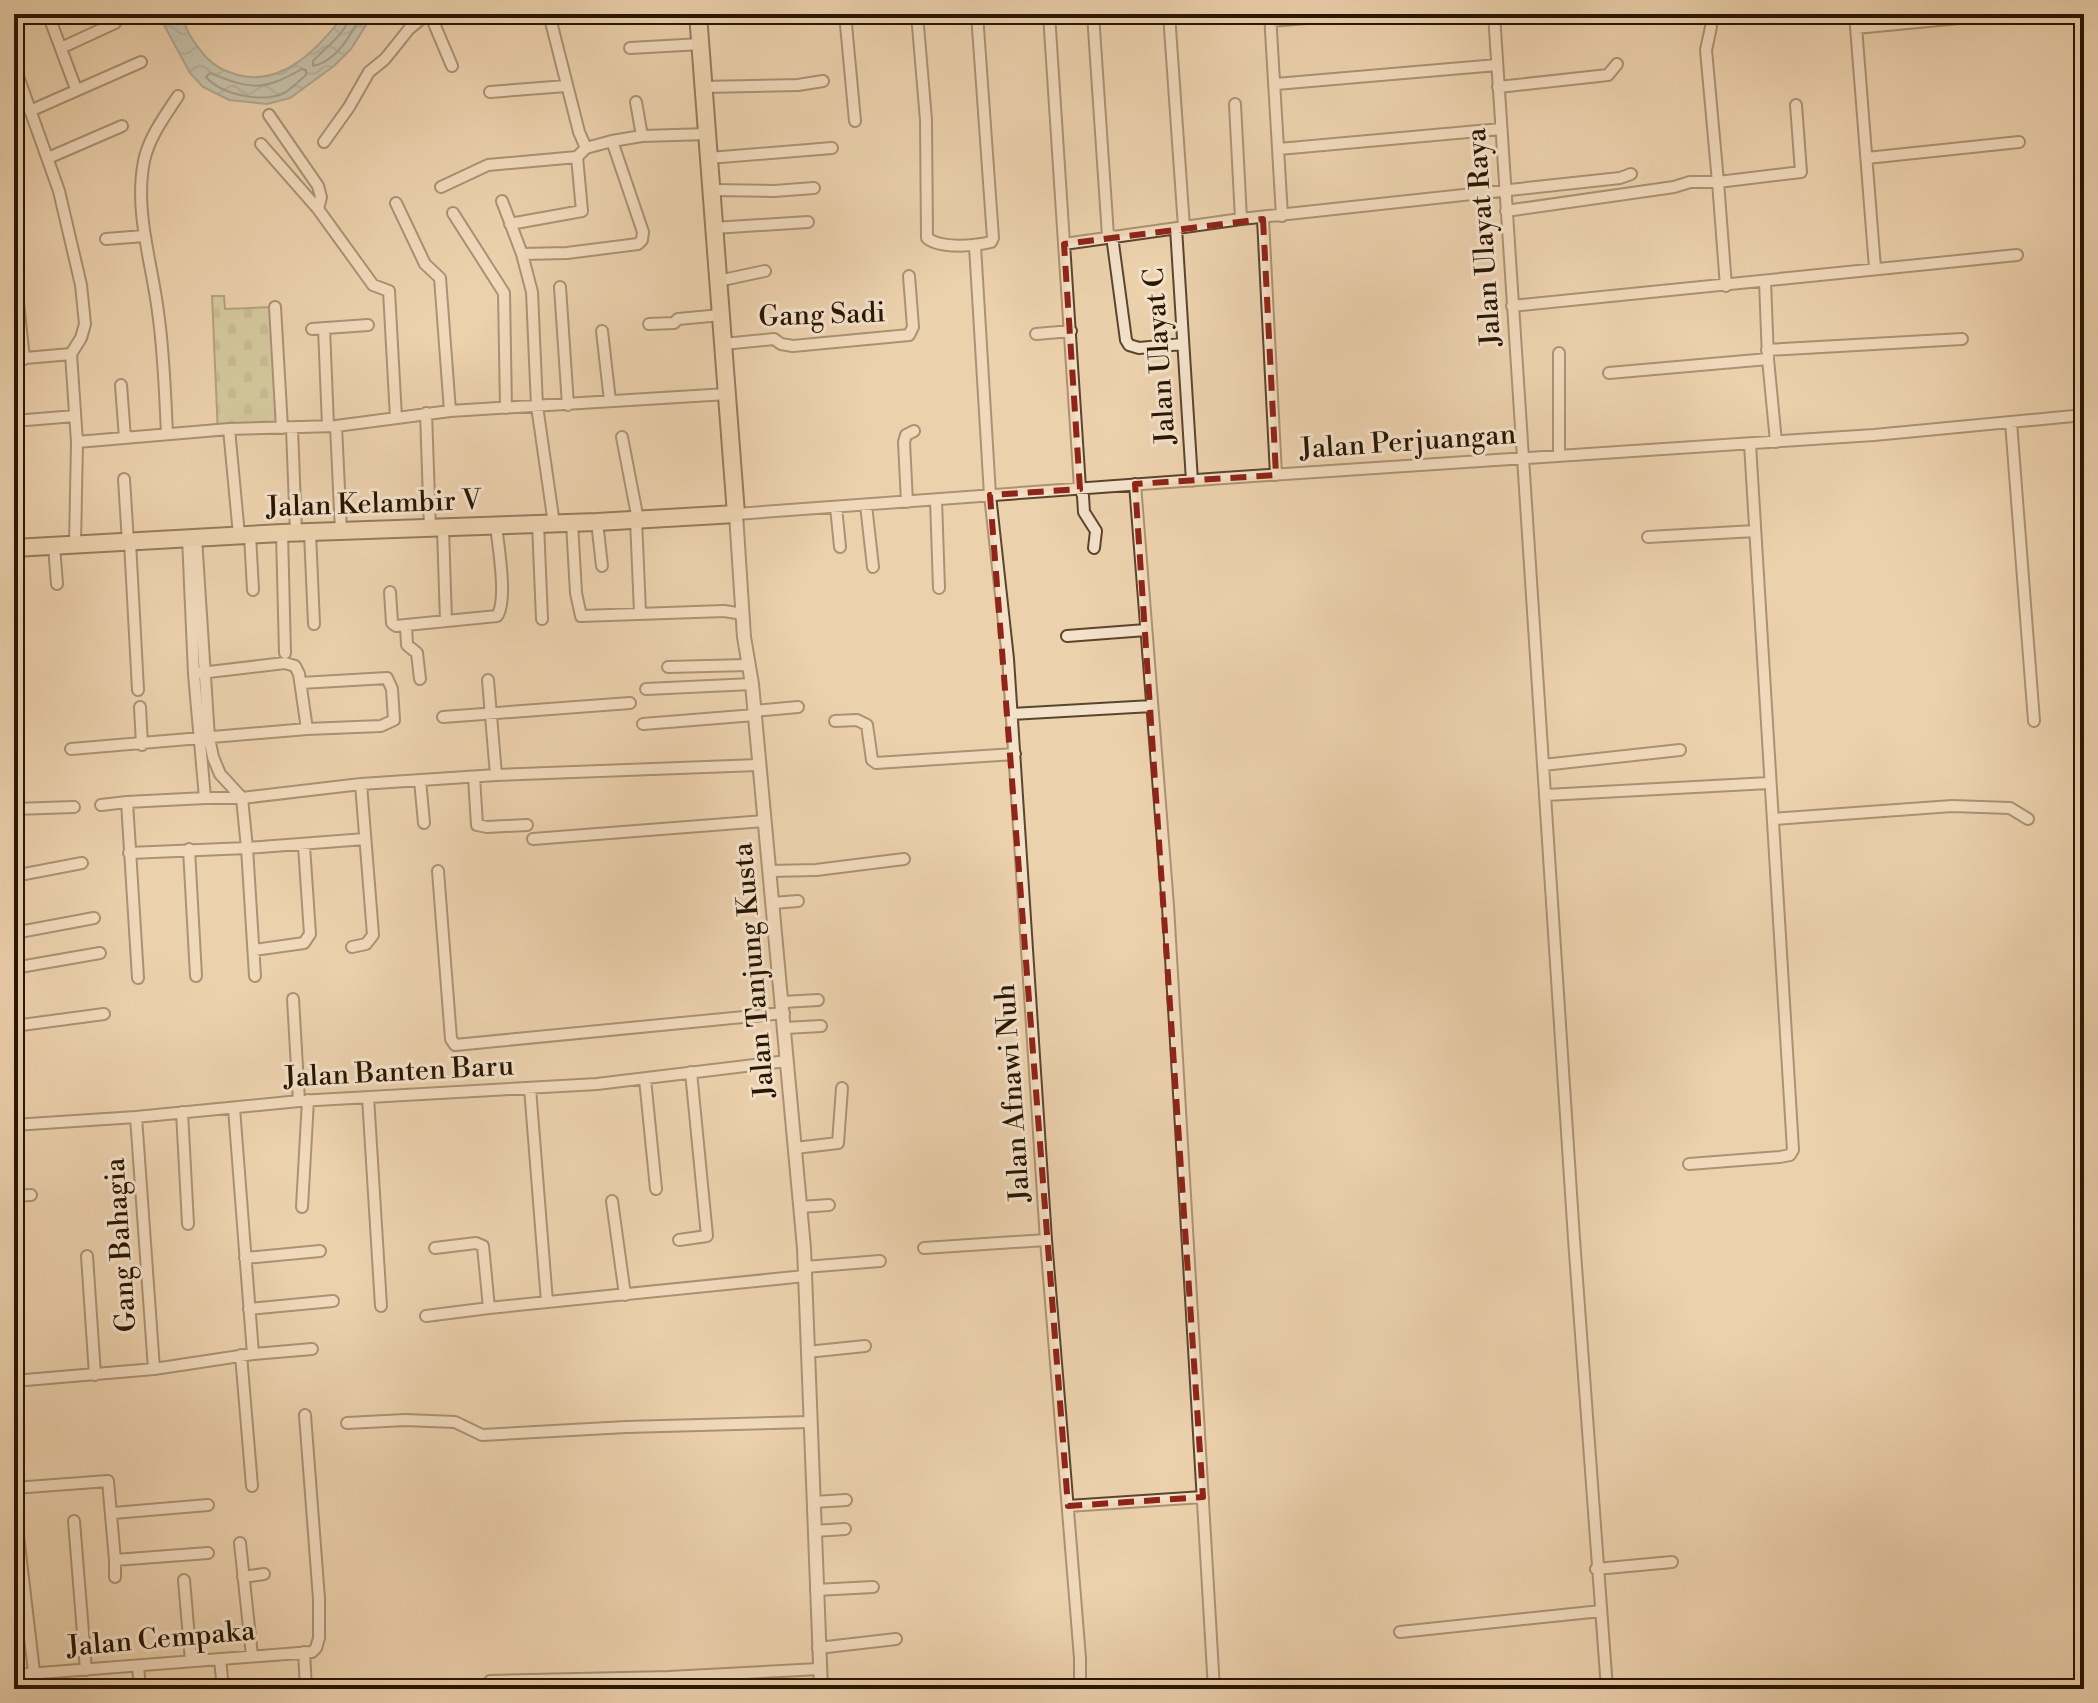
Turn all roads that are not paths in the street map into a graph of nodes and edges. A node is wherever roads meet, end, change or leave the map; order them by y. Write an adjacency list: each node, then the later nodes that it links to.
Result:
1 (48, 14): 21 (street)
2 (429, 14): 27 (street); 47 (street)
3 (549, 14): 30 (street)
4 (736, 14): 15 (street)
5 (845, 14): 41 (street)
6 (917, 14): 79 (street)
7 (977, 14): 79 (street)
8 (1049, 14): 78 (street)
9 (1093, 14): 76 (street)
10 (1169, 14): 73 (street, Jalan Ulayat C)
11 (1354, 14): 16 (street)
12 (1494, 14): 26 (street, Jalan Ulayat Raya)
13 (1855, 14): 19 (street)
14 (1990, 15): 19 (street)
15 (698, 16): 20 (main road)
16 (1270, 17): 29 (street)
17 (115, 23): 21 (street)
18 (1711, 27): 58 (street)
19 (1856, 28): 56 (street)
20 (701, 44): 22 (street); 31 (main road)
21 (61, 48): 33 (street)
22 (630, 48)
23 (141, 62): 33 (street)
24 (1617, 64): 32 (street)
25 (14, 65): 39 (street)
26 (1497, 65): 29 (street); 32 (street, Jalan Ulayat Raya)
27 (452, 66)
28 (823, 81): 31 (street)
29 (1276, 84): 52 (street)
30 (566, 86): 34 (street); 50 (street)
31 (704, 87): 44 (main road)
32 (1498, 87): 43 (street, Jalan Ulayat Raya)
33 (76, 89): 39 (street)
34 (490, 92)
35 (178, 96): 75 (street)
36 (636, 102): 45 (street)
37 (1235, 104): 69 (street)
38 (1796, 105): 58 (street)
39 (30, 111): 54 (street)
40 (269, 115): 65 (street)
41 (855, 121)
42 (122, 126): 54 (street)
43 (1501, 129): 52 (street); 62 (street, Jalan Ulayat Raya)
44 (707, 134): 45 (street); 55 (main road)
45 (642, 136): 46 (street)
46 (612, 141): 50 (street); 80 (street)
47 (324, 142)
48 (2019, 142): 56 (street)
49 (261, 144): 65 (street)
50 (586, 148): 53 (street)
51 (832, 148): 55 (street)
52 (1279, 149): 68 (street)
53 (577, 157): 59 (street); 72 (street)
54 (48, 158): 102 (street)
55 (709, 158): 61 (main road)
56 (1867, 158): 83 (street)
57 (1631, 174): 62 (street)
58 (1718, 182): 66 (street); 88 (street)
59 (441, 187)
60 (814, 188): 61 (street)
61 (711, 190): 74 (main road)
62 (1504, 190): 66 (street, Jalan Ulayat Raya); 68 (street)
63 (502, 201): 72 (street)
64 (396, 203): 112 (street)
65 (318, 209): 116 (street)
66 (1506, 211): 90 (street, Jalan Ulayat Raya)
67 (453, 213): 111 (street)
68 (1282, 216): 70 (street)
69 (1241, 219): 70 (street); 73 (street)
70 (1263, 219): 131 (street)
71 (808, 222): 74 (street)
72 (510, 224): 80 (street)
73 (1180, 227): 76 (street); 100 (street, Jalan Ulayat C)
74 (714, 228): 86 (main road)
75 (144, 236): 77 (street); 123 (street)
76 (1110, 236): 78 (street); 100 (street)
77 (106, 239)
78 (1064, 244): 96 (street)
79 (975, 246): 136 (street, Jalan Afnawi Nuh)
80 (522, 254): 110 (street)
81 (2017, 255): 83 (street)
82 (14, 265): 104 (street)
83 (1875, 268): 87 (street)
84 (765, 271): 86 (street)
85 (909, 276): 99 (street, Gang Sadi)
86 (718, 281): 92 (main road)
87 (1765, 281): 88 (street); 103 (street)
88 (1726, 286): 90 (street)
89 (560, 287): 109 (street)
90 (1512, 306): 130 (street, Jalan Ulayat Raya)
91 (275, 307): 120 (street)
92 (721, 315): 93 (street); 99 (main road)
93 (649, 324)
94 (368, 325): 119 (street)
95 (602, 331): 108 (street)
96 (1071, 331): 97 (street); 135 (street)
97 (1036, 334)
98 (1962, 339): 103 (street)
99 (723, 344): 107 (main road)
100 (1182, 344): 133 (street, Jalan Ulayat C)
101 (1559, 353): 129 (street)
102 (71, 354): 104 (street); 115 (street)
103 (1767, 354): 105 (street); 127 (street)
104 (19, 359)
105 (1609, 373)
106 (121, 385): 125 (street)
107 (727, 394): 108 (street); 141 (main road)
108 (610, 401): 109 (street)
109 (568, 405): 110 (street)
110 (537, 406): 111 (street); 145 (street)
111 (506, 408): 112 (street)
112 (450, 411): 113 (street)
113 (426, 413): 116 (street); 147 (street)
114 (2084, 415): 118 (street, Jalan Perjuangan)
115 (75, 416): 117 (street); 126 (street)
116 (396, 418): 119 (street)
117 (14, 421)
118 (2011, 422): 127 (street, Jalan Perjuangan); 193 (street)
119 (332, 426): 120 (street); 148 (street)
120 (287, 428): 121 (street); 150 (street)
121 (229, 429): 123 (street); 151 (street)
122 (914, 431): 138 (street)
123 (167, 434): 125 (street)
124 (622, 437): 142 (street)
125 (125, 438): 126 (street)
126 (77, 442): 155 (street)
127 (1776, 442): 128 (street, Jalan Perjuangan)
128 (1750, 444): 129 (street, Jalan Perjuangan); 149 (street)
129 (1559, 456): 130 (street, Jalan Perjuangan)
130 (1523, 457): 131 (street, Jalan Perjuangan); 202 (street, Jalan Ulayat Raya)
131 (1276, 475): 133 (street, Jalan Perjuangan)
132 (124, 479): 154 (street)
133 (1192, 481): 134 (street, Jalan Perjuangan)
134 (1135, 484): 135 (street, Jalan Perjuangan); 172 (street)
135 (1080, 488): 136 (street, Jalan Perjuangan); 159 (street)
136 (990, 495): 137 (street, Jalan Perjuangan); 190 (street, Jalan Afnawi Nuh)
137 (936, 500): 138 (street, Jalan Perjuangan); 163 (street)
138 (907, 502): 139 (street, Jalan Perjuangan)
139 (866, 505): 140 (street, Jalan Perjuangan); 161 (street)
140 (836, 507): 141 (street, Jalan Perjuangan); 157 (street)
141 (736, 514): 142 (main road, Jalan Kelambir V); 167 (street, Jalan Tanjung Kusta)
142 (637, 520): 143 (main road, Jalan Kelambir V); 166 (street)
143 (597, 522): 144 (main road, Jalan Kelambir V); 160 (street)
144 (572, 523): 145 (main road, Jalan Kelambir V); 166 (street)
145 (546, 524): 146 (main road, Jalan Kelambir V); 168 (street)
146 (496, 525): 147 (main road, Jalan Kelambir V); 169 (street)
147 (436, 529): 148 (main road, Jalan Kelambir V); 169 (street)
148 (341, 531): 150 (main road, Jalan Kelambir V)
149 (1755, 531): 152 (street); 208 (street)
150 (296, 533): 151 (main road, Jalan Kelambir V); 170 (street); 174 (street)
151 (244, 535): 153 (main road, Jalan Kelambir V); 164 (street)
152 (1648, 537)
153 (192, 538): 154 (main road, Jalan Kelambir V); 177 (street)
154 (129, 542): 155 (main road, Jalan Kelambir V); 183 (street)
155 (75, 544): 156 (main road, Jalan Kelambir V)
156 (54, 546): 158 (main road, Jalan Kelambir V); 162 (street)
157 (840, 547)
158 (14, 548)
159 (1094, 548)
160 (602, 566)
161 (873, 567)
162 (57, 584)
163 (939, 588)
164 (253, 590)
165 (390, 592): 171 (street)
166 (640, 612): 167 (street)
167 (743, 614): 175 (street, Jalan Tanjung Kusta)
168 (542, 619)
169 (446, 621): 171 (street)
170 (314, 624)
171 (406, 626): 178 (street)
172 (1146, 630): 173 (street); 185 (street)
173 (1067, 636)
174 (285, 653)
175 (747, 665): 176 (street); 181 (street, Jalan Tanjung Kusta)
176 (668, 667)
177 (200, 673): 180 (street); 196 (street)
178 (420, 679)
179 (488, 680): 188 (street)
180 (301, 683): 195 (street); 195 (street)
181 (752, 684): 182 (street); 189 (street, Jalan Tanjung Kusta)
182 (646, 689)
183 (138, 690)
184 (630, 703): 188 (street)
185 (1152, 706): 190 (street); 300 (street)
186 (140, 707): 197 (street)
187 (798, 707): 189 (street)
188 (490, 713): 191 (street); 204 (street)
189 (755, 713): 194 (street); 201 (street, Jalan Tanjung Kusta)
190 (1012, 714): 200 (street, Jalan Afnawi Nuh)
191 (443, 717)
192 (835, 721): 200 (street)
193 (2034, 721)
194 (643, 724)
195 (307, 729): 196 (street)
196 (204, 739): 197 (street); 203 (street); 207 (street)
197 (142, 745): 198 (street)
198 (71, 749)
199 (1680, 750): 202 (street)
200 (1015, 754): 273 (street, Jalan Afnawi Nuh)
201 (758, 765): 204 (street); 219 (street, Jalan Tanjung Kusta)
202 (1543, 765): 210 (street, Jalan Ulayat Raya)
203 (220, 774): 207 (street); 212 (street)
204 (496, 775): 205 (street)
205 (474, 777): 206 (street); 221 (street)
206 (420, 780): 209 (street); 220 (street)
207 (203, 781): 211 (street)
208 (1769, 783): 210 (street); 217 (street)
209 (361, 784): 212 (street); 222 (street)
210 (1546, 795): 314 (street, Jalan Ulayat Raya)
211 (205, 798): 212 (street); 213 (street)
212 (242, 798): 225 (street)
213 (127, 802): 214 (street); 227 (street)
214 (101, 805)
215 (74, 807): 216 (street)
216 (14, 809)
217 (1773, 819): 218 (street); 263 (street)
218 (2028, 819)
219 (765, 821): 223 (street); 231 (street, Jalan Tanjung Kusta)
220 (424, 823)
221 (527, 825)
222 (365, 839): 224 (street); 237 (street)
223 (533, 839)
224 (304, 846): 225 (street); 238 (street)
225 (247, 848): 226 (street); 238 (street)
226 (189, 849): 227 (street); 241 (street)
227 (129, 853): 243 (street)
228 (904, 859): 231 (street)
229 (82, 863): 232 (street)
230 (438, 871): 246 (street)
231 (770, 871): 234 (street, Jalan Tanjung Kusta)
232 (14, 876)
233 (798, 901): 234 (street)
234 (773, 903): 246 (street, Jalan Tanjung Kusta)
235 (94, 918): 236 (street)
236 (14, 933)
237 (352, 947)
238 (254, 950): 242 (street)
239 (100, 953): 240 (street)
240 (14, 968)
241 (196, 976)
242 (255, 976)
243 (138, 978)
244 (293, 999): 257 (street)
245 (818, 1000): 246 (street)
246 (783, 1008): 250 (street, Jalan Tanjung Kusta)
247 (104, 1014): 248 (street)
248 (14, 1026)
249 (821, 1026): 250 (street)
250 (785, 1028): 251 (street, Jalan Tanjung Kusta)
251 (787, 1061): 252 (street, Jalan Banten Baru); 262 (street, Jalan Tanjung Kusta)
252 (691, 1072): 253 (street, Jalan Banten Baru); 272 (street)
253 (645, 1079): 254 (street, Jalan Banten Baru); 264 (street)
254 (530, 1088): 256 (street, Jalan Banten Baru); 283 (street)
255 (842, 1088): 262 (street)
256 (368, 1097): 257 (street, Jalan Banten Baru); 284 (street)
257 (303, 1100): 258 (street, Jalan Banten Baru); 269 (street)
258 (234, 1108): 259 (street, Jalan Banten Baru); 278 (street)
259 (182, 1112): 260 (street, Jalan Banten Baru); 271 (street)
260 (136, 1117): 261 (street, Jalan Banten Baru); 292 (street, Gang Bahagia)
261 (14, 1125)
262 (795, 1148): 270 (street, Jalan Tanjung Kusta)
263 (1689, 1164)
264 (656, 1189)
265 (31, 1195): 266 (street)
266 (14, 1196)
267 (612, 1201): 281 (street)
268 (829, 1205): 270 (street)
269 (302, 1207)
270 (800, 1207): 280 (street, Jalan Tanjung Kusta)
271 (188, 1224)
272 (679, 1240)
273 (1046, 1240): 275 (street); 304 (street, Jalan Afnawi Nuh)
274 (435, 1248): 285 (street)
275 (924, 1248)
276 (320, 1251): 278 (street)
277 (87, 1256): 293 (street)
278 (245, 1258): 286 (street)
279 (880, 1261): 280 (street)
280 (805, 1272): 281 (street); 290 (street, Jalan Tanjung Kusta)
281 (625, 1295): 283 (street)
282 (333, 1301): 286 (street)
283 (547, 1302): 285 (street)
284 (381, 1306)
285 (489, 1308): 287 (street)
286 (249, 1309): 291 (street)
287 (426, 1316)
288 (865, 1346): 290 (street)
289 (312, 1349): 291 (street)
290 (807, 1352): 296 (street, Jalan Tanjung Kusta)
291 (247, 1355): 292 (street); 298 (street)
292 (154, 1369): 293 (street)
293 (95, 1375): 294 (street)
294 (14, 1381)
295 (305, 1415): 325 (street)
296 (809, 1422): 297 (street); 302 (street, Jalan Tanjung Kusta)
297 (347, 1423)
298 (252, 1486)
299 (14, 1488): 305 (street)
300 (1203, 1497): 304 (street); 341 (street)
301 (846, 1500): 302 (street)
302 (813, 1502): 309 (street, Jalan Tanjung Kusta)
303 (208, 1505): 305 (street)
304 (1068, 1506): 340 (street, Jalan Afnawi Nuh)
305 (113, 1513): 312 (street)
306 (74, 1521): 331 (street)
307 (14, 1523): 332 (street)
308 (845, 1529): 309 (street)
309 (814, 1531): 320 (street, Jalan Tanjung Kusta)
310 (240, 1543): 317 (street)
311 (208, 1553): 312 (street)
312 (115, 1560): 316 (street)
313 (1672, 1562): 314 (street)
314 (1596, 1569): 321 (street, Jalan Ulayat Raya)
315 (264, 1574): 317 (street)
316 (115, 1577)
317 (243, 1577): 326 (street)
318 (184, 1580): 328 (street)
319 (873, 1587): 320 (street)
320 (816, 1590): 324 (street, Jalan Tanjung Kusta)
321 (1601, 1611): 322 (street); 342 (street, Jalan Ulayat Raya)
322 (1400, 1632)
323 (896, 1639): 324 (street)
324 (818, 1648): 330 (street, Jalan Tanjung Kusta)
325 (308, 1652): 326 (street, Jalan Cempaka); 338 (street)
326 (252, 1656): 327 (street, Jalan Cempaka)
327 (220, 1659): 328 (street, Jalan Cempaka); 337 (street)
328 (191, 1661): 329 (street, Jalan Cempaka)
329 (138, 1666): 331 (street, Jalan Cempaka); 336 (street)
330 (819, 1669): 334 (street); 339 (street, Jalan Tanjung Kusta)
331 (86, 1670): 332 (street, Jalan Cempaka)
332 (34, 1673): 333 (street, Jalan Cempaka); 335 (street)
333 (14, 1675)
334 (490, 1681)
335 (36, 1689)
336 (140, 1689)
337 (223, 1689)
338 (306, 1689)
339 (821, 1689)
340 (1080, 1689)
341 (1214, 1689)
342 (1607, 1689)

